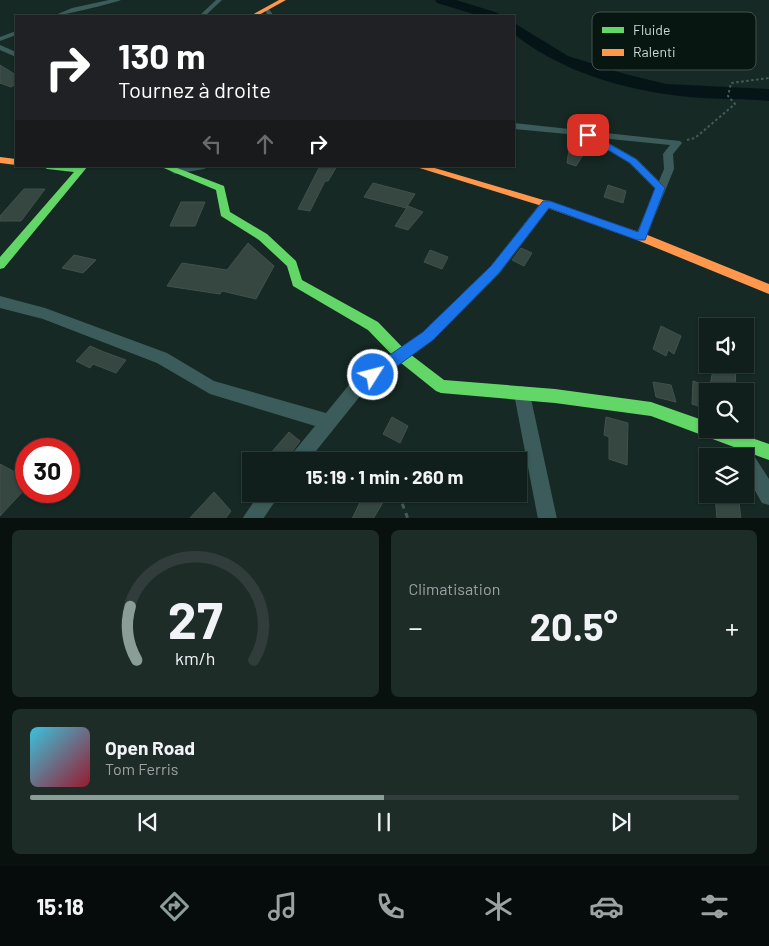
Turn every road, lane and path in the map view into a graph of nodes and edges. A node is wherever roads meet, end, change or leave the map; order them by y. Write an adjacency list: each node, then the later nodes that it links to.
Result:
1 (92, 0): 5 (street)
2 (118, 0): 5 (street)
3 (219, 0): 8 (street)
4 (283, 0): 6 (street)
5 (74, 9): 7 (street)
6 (268, 13)
7 (59, 15)
8 (203, 15)
9 (15, 32): 10 (street)
10 (0, 39)
11 (0, 46): 12 (street)
12 (15, 54)
13 (769, 78): 16 (path)
14 (515, 126): 15 (street)
15 (588, 135): 16 (street); 25 (street)
16 (677, 143): 25 (street)
17 (0, 160): 18 (street)
18 (15, 162)
19 (64, 167): 23 (street)
20 (165, 167): 24 (street)
21 (198, 167): 24 (street)
22 (420, 167): 26 (street)
23 (82, 168): 28 (street)
24 (175, 171): 31 (street)
25 (660, 188): 27 (street)
26 (546, 204): 27 (street); 31 (street)
27 (641, 237): 29 (street)
28 (0, 265)
29 (769, 289)
30 (0, 302): 33 (street)
31 (401, 355): 32 (street); 33 (street)
32 (522, 394): 34 (street); 45 (street)
33 (329, 422): 37 (street)
34 (699, 427)
35 (730, 438): 36 (street); 38 (street)
36 (738, 448)
37 (304, 452)
38 (769, 452)
39 (754, 471): 40 (street)
40 (769, 496)
41 (264, 502): 43 (street)
42 (399, 502): 44 (path)
43 (250, 518)
44 (408, 518)
45 (548, 518)

